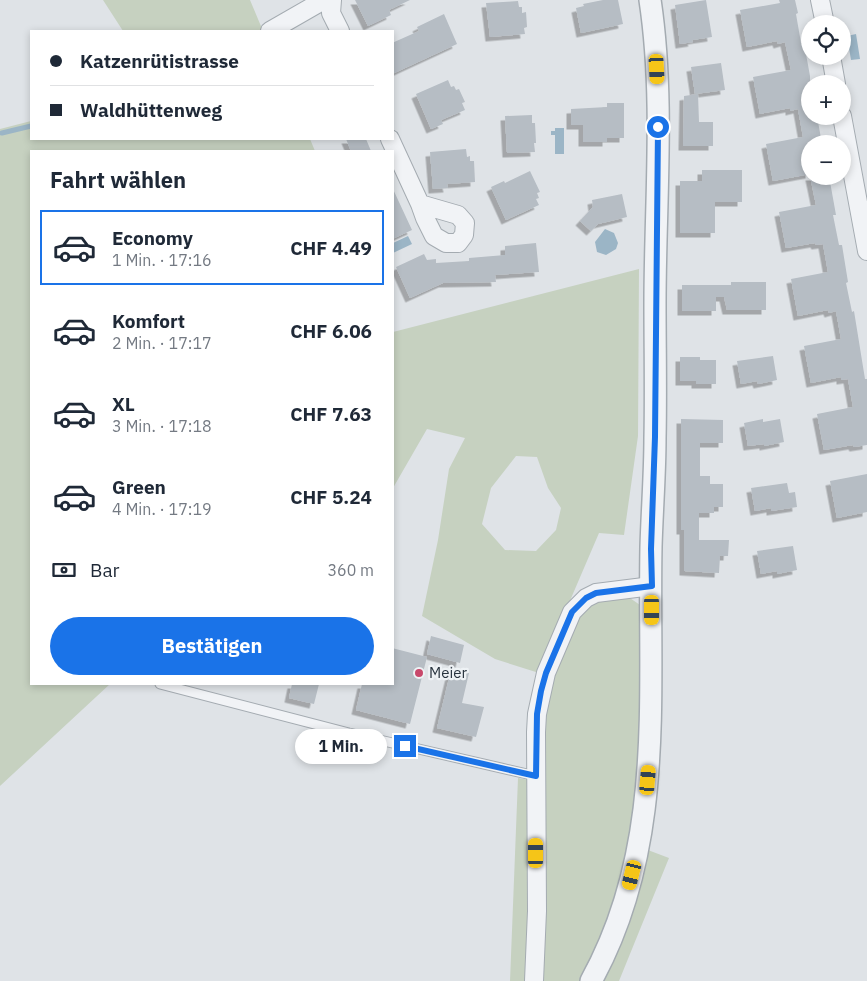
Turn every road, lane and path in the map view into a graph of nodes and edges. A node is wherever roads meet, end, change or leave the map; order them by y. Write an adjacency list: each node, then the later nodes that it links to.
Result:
1 (324, 0): 6 (street)
2 (332, 0): 7 (street)
3 (650, 0): 12 (street)
4 (820, 0): 5 (street)
5 (823, 15)
6 (272, 30)
7 (340, 30)
8 (844, 125): 11 (street)
9 (390, 140): 10 (street)
10 (420, 204)
11 (867, 251)
12 (652, 586): 14 (street); 16 (street)
13 (164, 685): 14 (lane)
14 (536, 776): 15 (street)
15 (534, 981)
16 (591, 981)

